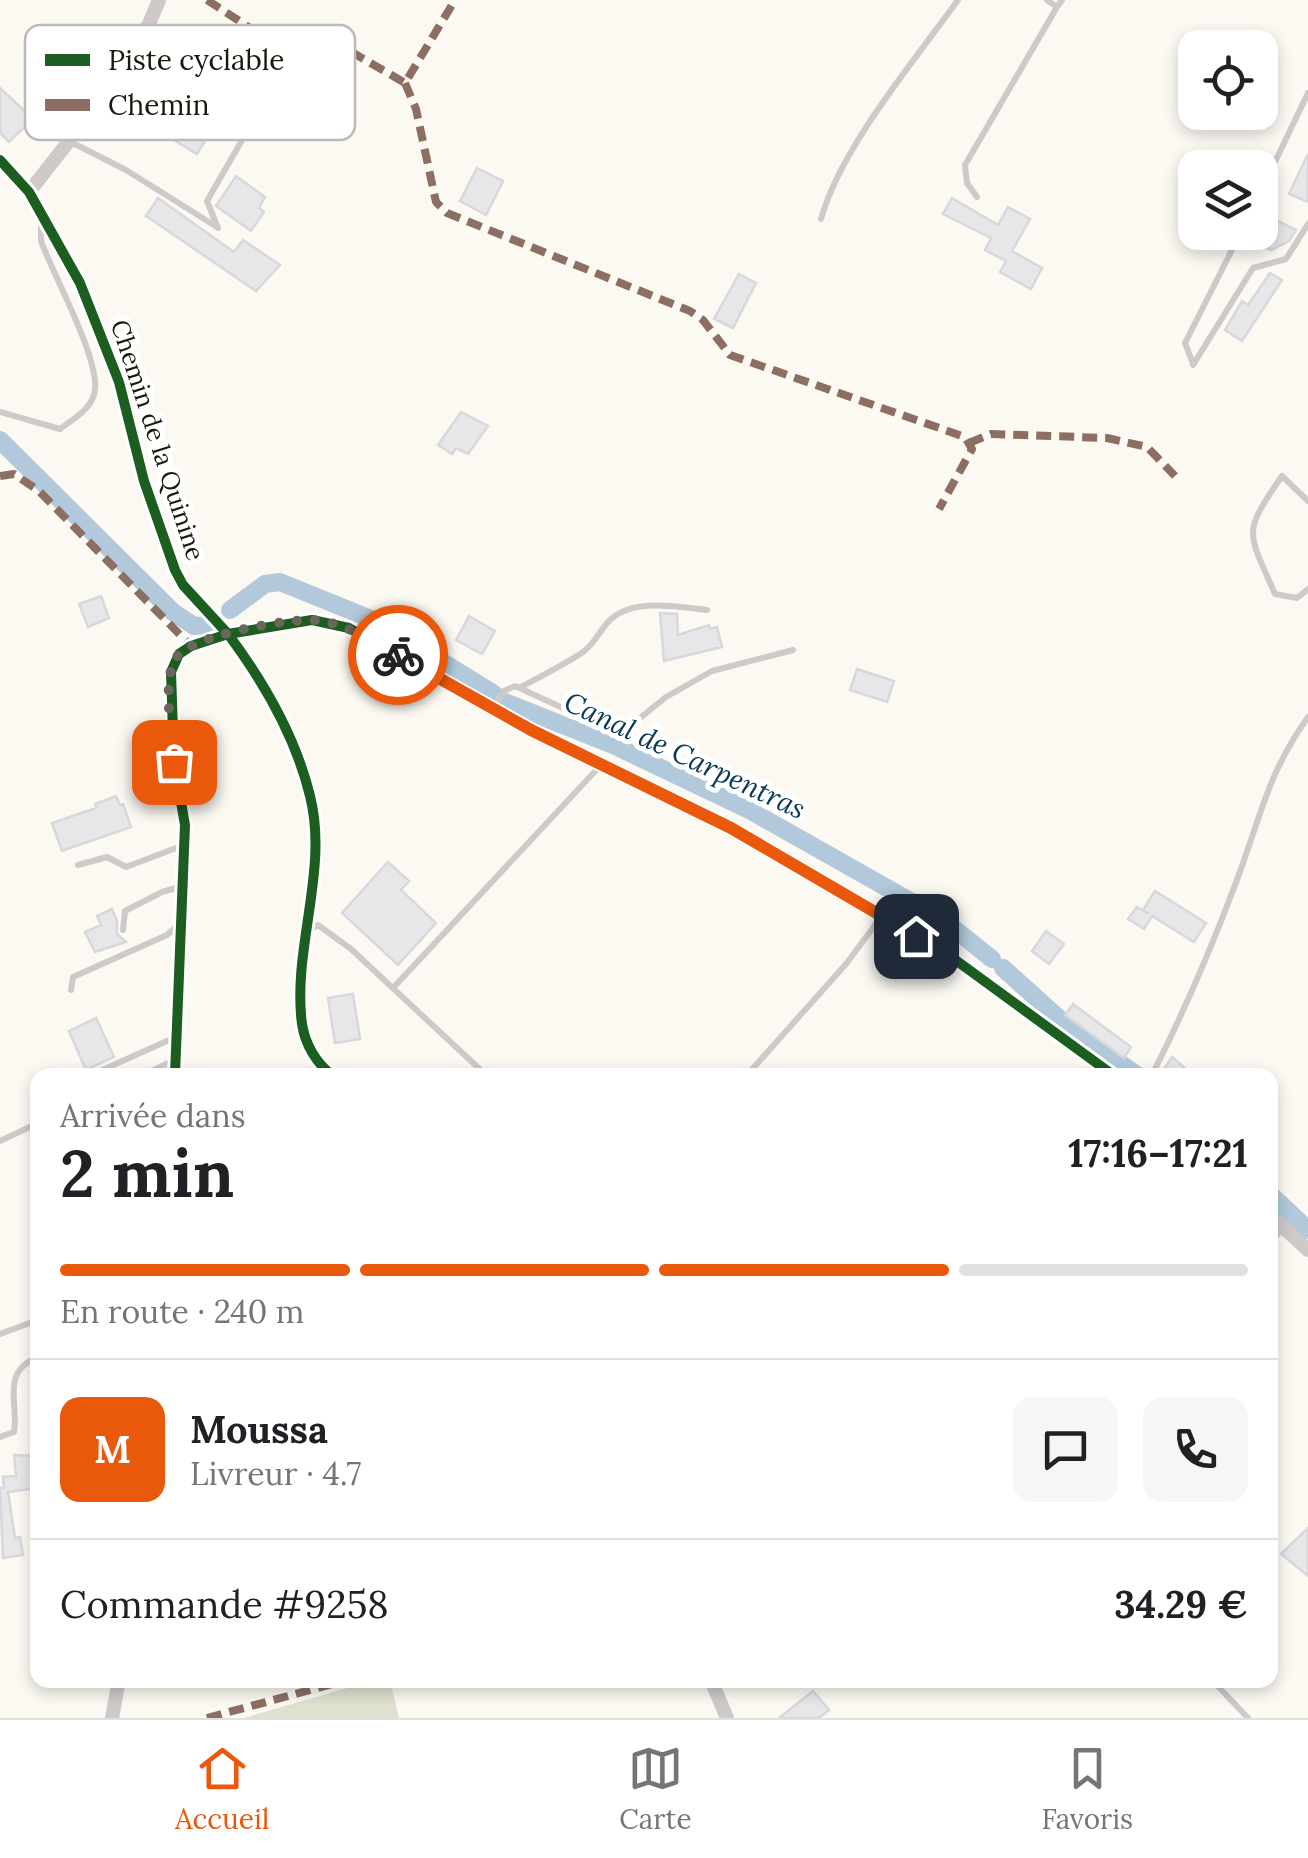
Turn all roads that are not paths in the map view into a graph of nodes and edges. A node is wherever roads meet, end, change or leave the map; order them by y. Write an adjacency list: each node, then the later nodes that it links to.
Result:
1 (158, 0): 5 (street)
2 (958, 0): 14 (lane)
3 (1047, 0): 4 (lane)
4 (1060, 3): 12 (lane)
5 (148, 25)
6 (1308, 93): 9 (lane)
7 (242, 140): 8 (lane)
8 (70, 141): 11 (street)
9 (1278, 155)
10 (0, 160): 11 (street, Chemin de la Quinine)
11 (29, 192): 13 (street, Chemin de la Quinine)
12 (978, 198)
13 (42, 213): 17 (lane); 21 (street, Chemin de la Quinine)
14 (821, 220)
15 (1308, 224): 16 (lane)
16 (1231, 250)
17 (0, 412)
18 (1308, 501): 19 (lane)
19 (1308, 589)
20 (707, 610): 23 (lane)
21 (228, 634): 24 (street); 27 (street); 33 (street, Chemin de la Quinine)
22 (793, 650): 23 (lane)
23 (520, 688): 24 (lane)
24 (493, 707): 26 (street)
25 (1308, 716): 45 (lane)
26 (602, 765): 30 (street); 34 (lane)
27 (186, 845): 28 (lane); 29 (street)
28 (78, 866)
29 (184, 886): 31 (street); 32 (lane)
30 (882, 916): 37 (street); 42 (lane)
31 (184, 920): 35 (lane); 36 (street)
32 (123, 930)
33 (307, 932): 34 (lane); 40 (street, Chemin de la Quinine)
34 (392, 988): 41 (lane)
35 (71, 990)
36 (177, 1037): 38 (street); 39 (lane)
37 (1094, 1059): 43 (lane); 44 (street)
38 (176, 1067)
39 (107, 1068)
40 (323, 1068)
41 (478, 1068)
42 (754, 1068)
43 (1092, 1068)
44 (1104, 1068)
45 (1155, 1068)
46 (30, 1128): 47 (lane)
47 (0, 1141)
48 (1278, 1222): 49 (street)
49 (1284, 1228): 50 (lane); 51 (street)
50 (1278, 1234)
51 (1308, 1250)
52 (30, 1323): 53 (lane)
53 (0, 1334)
54 (30, 1360): 55 (lane)
55 (9, 1394): 56 (lane); 57 (lane)
56 (0, 1397)
57 (0, 1437)
58 (117, 1688): 61 (street)
59 (714, 1688): 62 (street)
60 (1220, 1688): 63 (lane)
61 (112, 1718)
62 (727, 1718)
63 (1248, 1718)

